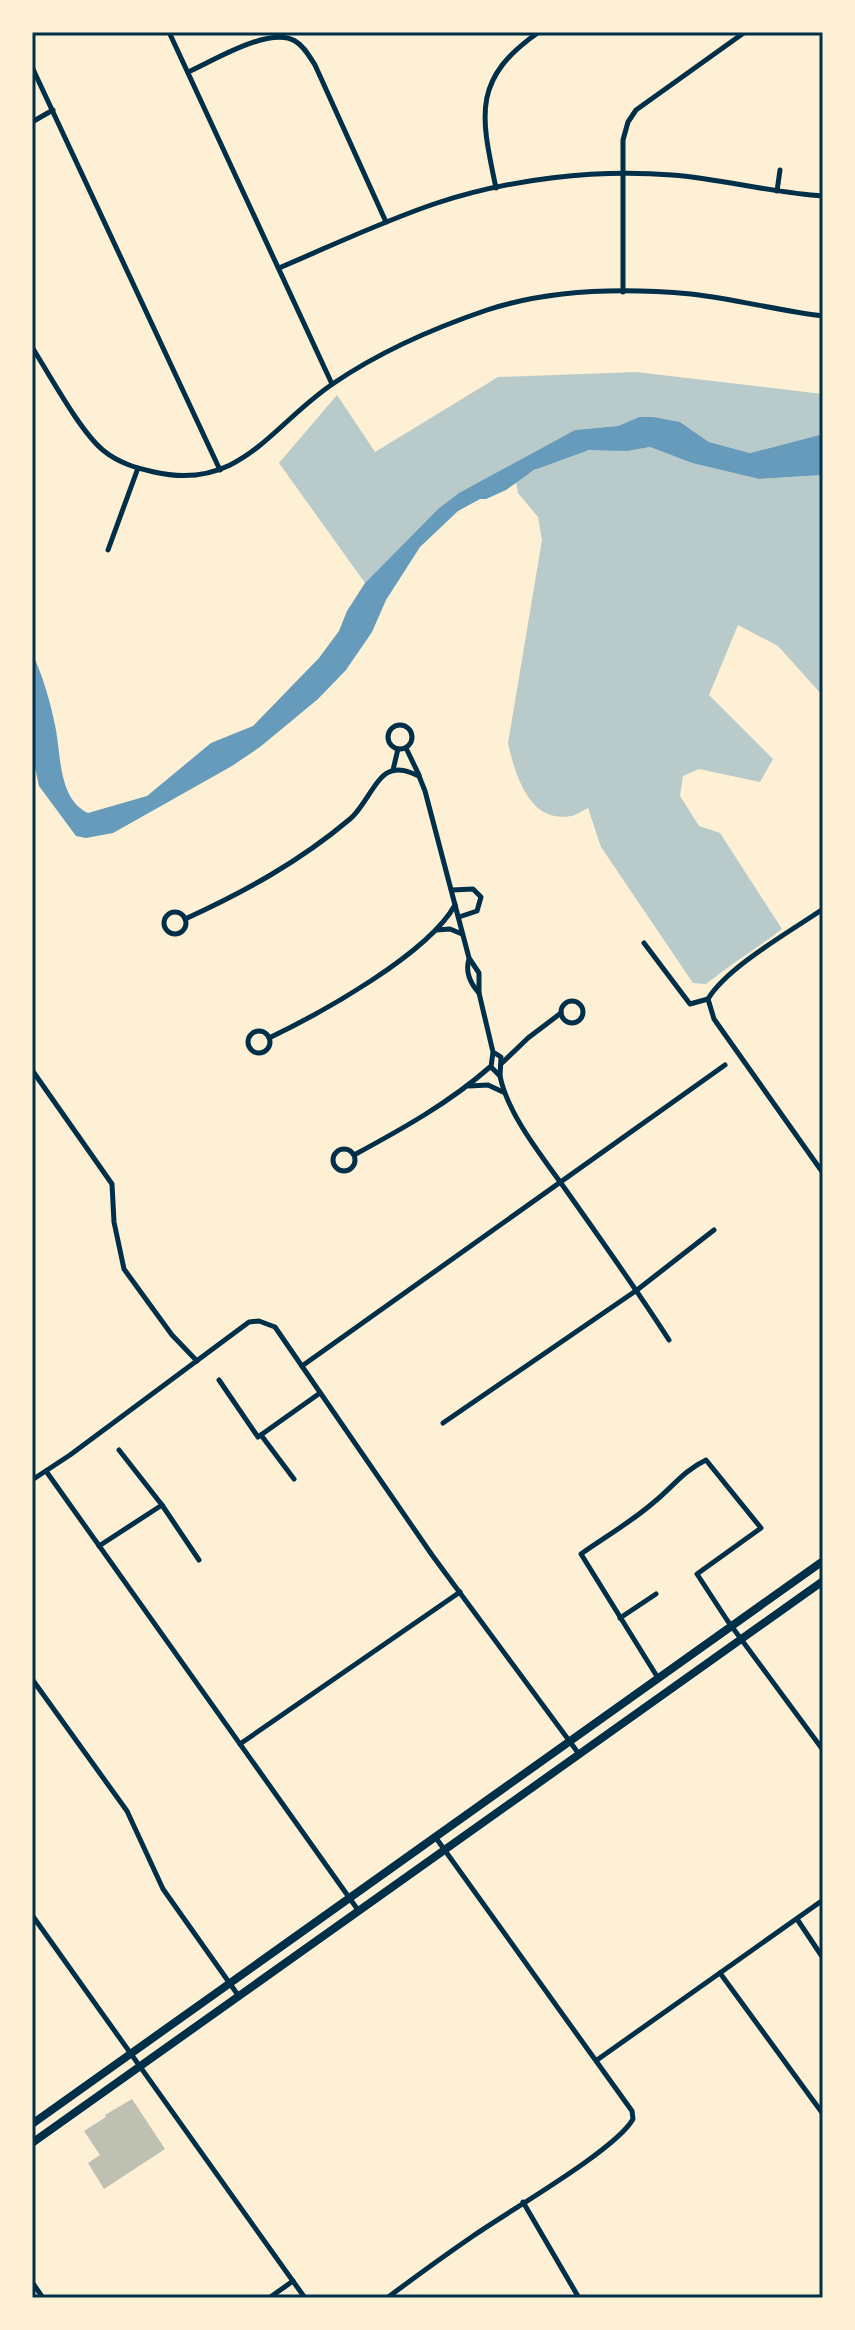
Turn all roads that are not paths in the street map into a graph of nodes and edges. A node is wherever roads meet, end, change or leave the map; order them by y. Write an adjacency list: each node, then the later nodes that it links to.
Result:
1 (169, 32): 5 (street)
2 (539, 32): 10 (street)
3 (745, 32): 9 (street)
4 (32, 67): 6 (street)
5 (188, 72): 13 (street); 14 (street)
6 (53, 110): 7 (street); 20 (street)
7 (32, 122)
8 (780, 170): 11 (street)
9 (622, 174): 10 (street); 11 (street); 15 (street)
10 (496, 188): 13 (street)
11 (777, 191): 12 (street)
12 (823, 196)
13 (386, 222): 14 (street)
14 (279, 268): 18 (street)
15 (623, 292): 16 (street); 18 (street)
16 (823, 316)
17 (32, 347): 19 (street)
18 (332, 384): 20 (street)
19 (138, 468): 20 (street); 21 (street)
20 (220, 470)
21 (108, 550)
22 (406, 748): 23 (street); 23 (street); 25 (street)
23 (398, 749): 24 (street)
24 (393, 770): 25 (street); 30 (street)
25 (419, 776): 26 (street)
26 (452, 890): 27 (street); 29 (street)
27 (455, 905): 29 (street); 31 (street)
28 (823, 909): 36 (street)
29 (459, 917): 32 (street)
30 (185, 919): 30 (street)
31 (435, 930): 32 (street); 38 (street)
32 (462, 934): 34 (street)
33 (644, 943): 36 (street)
34 (469, 958): 35 (street); 35 (street)
35 (479, 993): 39 (street)
36 (708, 999): 48 (street)
37 (561, 1013): 37 (street); 40 (street)
38 (269, 1038): 38 (street)
39 (493, 1052): 40 (street); 42 (street)
40 (502, 1063): 44 (street)
41 (725, 1065): 49 (street)
42 (491, 1067): 44 (street); 45 (street)
43 (32, 1070): 53 (street)
44 (500, 1076): 46 (street)
45 (468, 1086): 46 (street); 47 (street)
46 (503, 1092): 49 (street)
47 (354, 1155): 47 (street)
48 (823, 1173)
49 (560, 1181): 51 (street); 54 (street)
50 (714, 1230): 51 (street)
51 (637, 1290): 52 (street); 57 (street)
52 (669, 1340)
53 (197, 1361): 54 (street); 60 (street)
54 (302, 1366): 56 (street)
55 (219, 1380): 58 (street)
56 (320, 1393): 58 (street); 68 (street)
57 (443, 1423)
58 (261, 1435): 61 (street)
59 (119, 1450): 63 (street)
60 (46, 1471): 62 (street); 64 (street)
61 (294, 1479)
62 (32, 1480)
63 (162, 1505): 64 (street); 65 (street)
64 (99, 1546): 76 (street)
65 (199, 1560)
66 (823, 1561): 71 (main road)
67 (823, 1581): 72 (main road)
68 (460, 1592): 75 (street); 76 (street)
69 (656, 1594): 70 (street)
70 (620, 1618): 71 (street); 74 (street)
71 (732, 1626): 72 (street); 74 (main road)
72 (743, 1639): 77 (street); 78 (main road)
73 (32, 1679): 90 (street)
74 (658, 1679): 75 (main road)
75 (569, 1742): 78 (street); 79 (main road)
76 (240, 1744): 83 (street)
77 (823, 1750)
78 (579, 1754): 80 (main road)
79 (457, 1822): 80 (main road); 81 (main road)
80 (465, 1834): 82 (main road)
81 (435, 1837): 82 (street); 83 (main road)
82 (444, 1849): 85 (main road); 93 (street)
83 (350, 1898): 85 (street); 90 (main road)
84 (823, 1900): 87 (street)
85 (358, 1910): 91 (main road)
86 (32, 1915): 92 (street)
87 (797, 1919): 88 (street); 89 (street)
88 (823, 1958)
89 (720, 1973): 93 (street); 95 (street)
90 (229, 1984): 91 (street); 92 (main road)
91 (238, 1995): 94 (main road)
92 (130, 2054): 94 (street); 96 (main road)
93 (597, 2060): 98 (street)
94 (139, 2066): 97 (main road); 99 (street)
95 (823, 2114)
96 (32, 2124)
97 (32, 2143)
98 (523, 2202): 104 (street); 105 (street)
99 (293, 2281): 102 (street); 103 (street)
100 (32, 2282): 101 (street)
101 (43, 2298)
102 (269, 2298)
103 (305, 2298)
104 (387, 2298)
105 (579, 2298)

